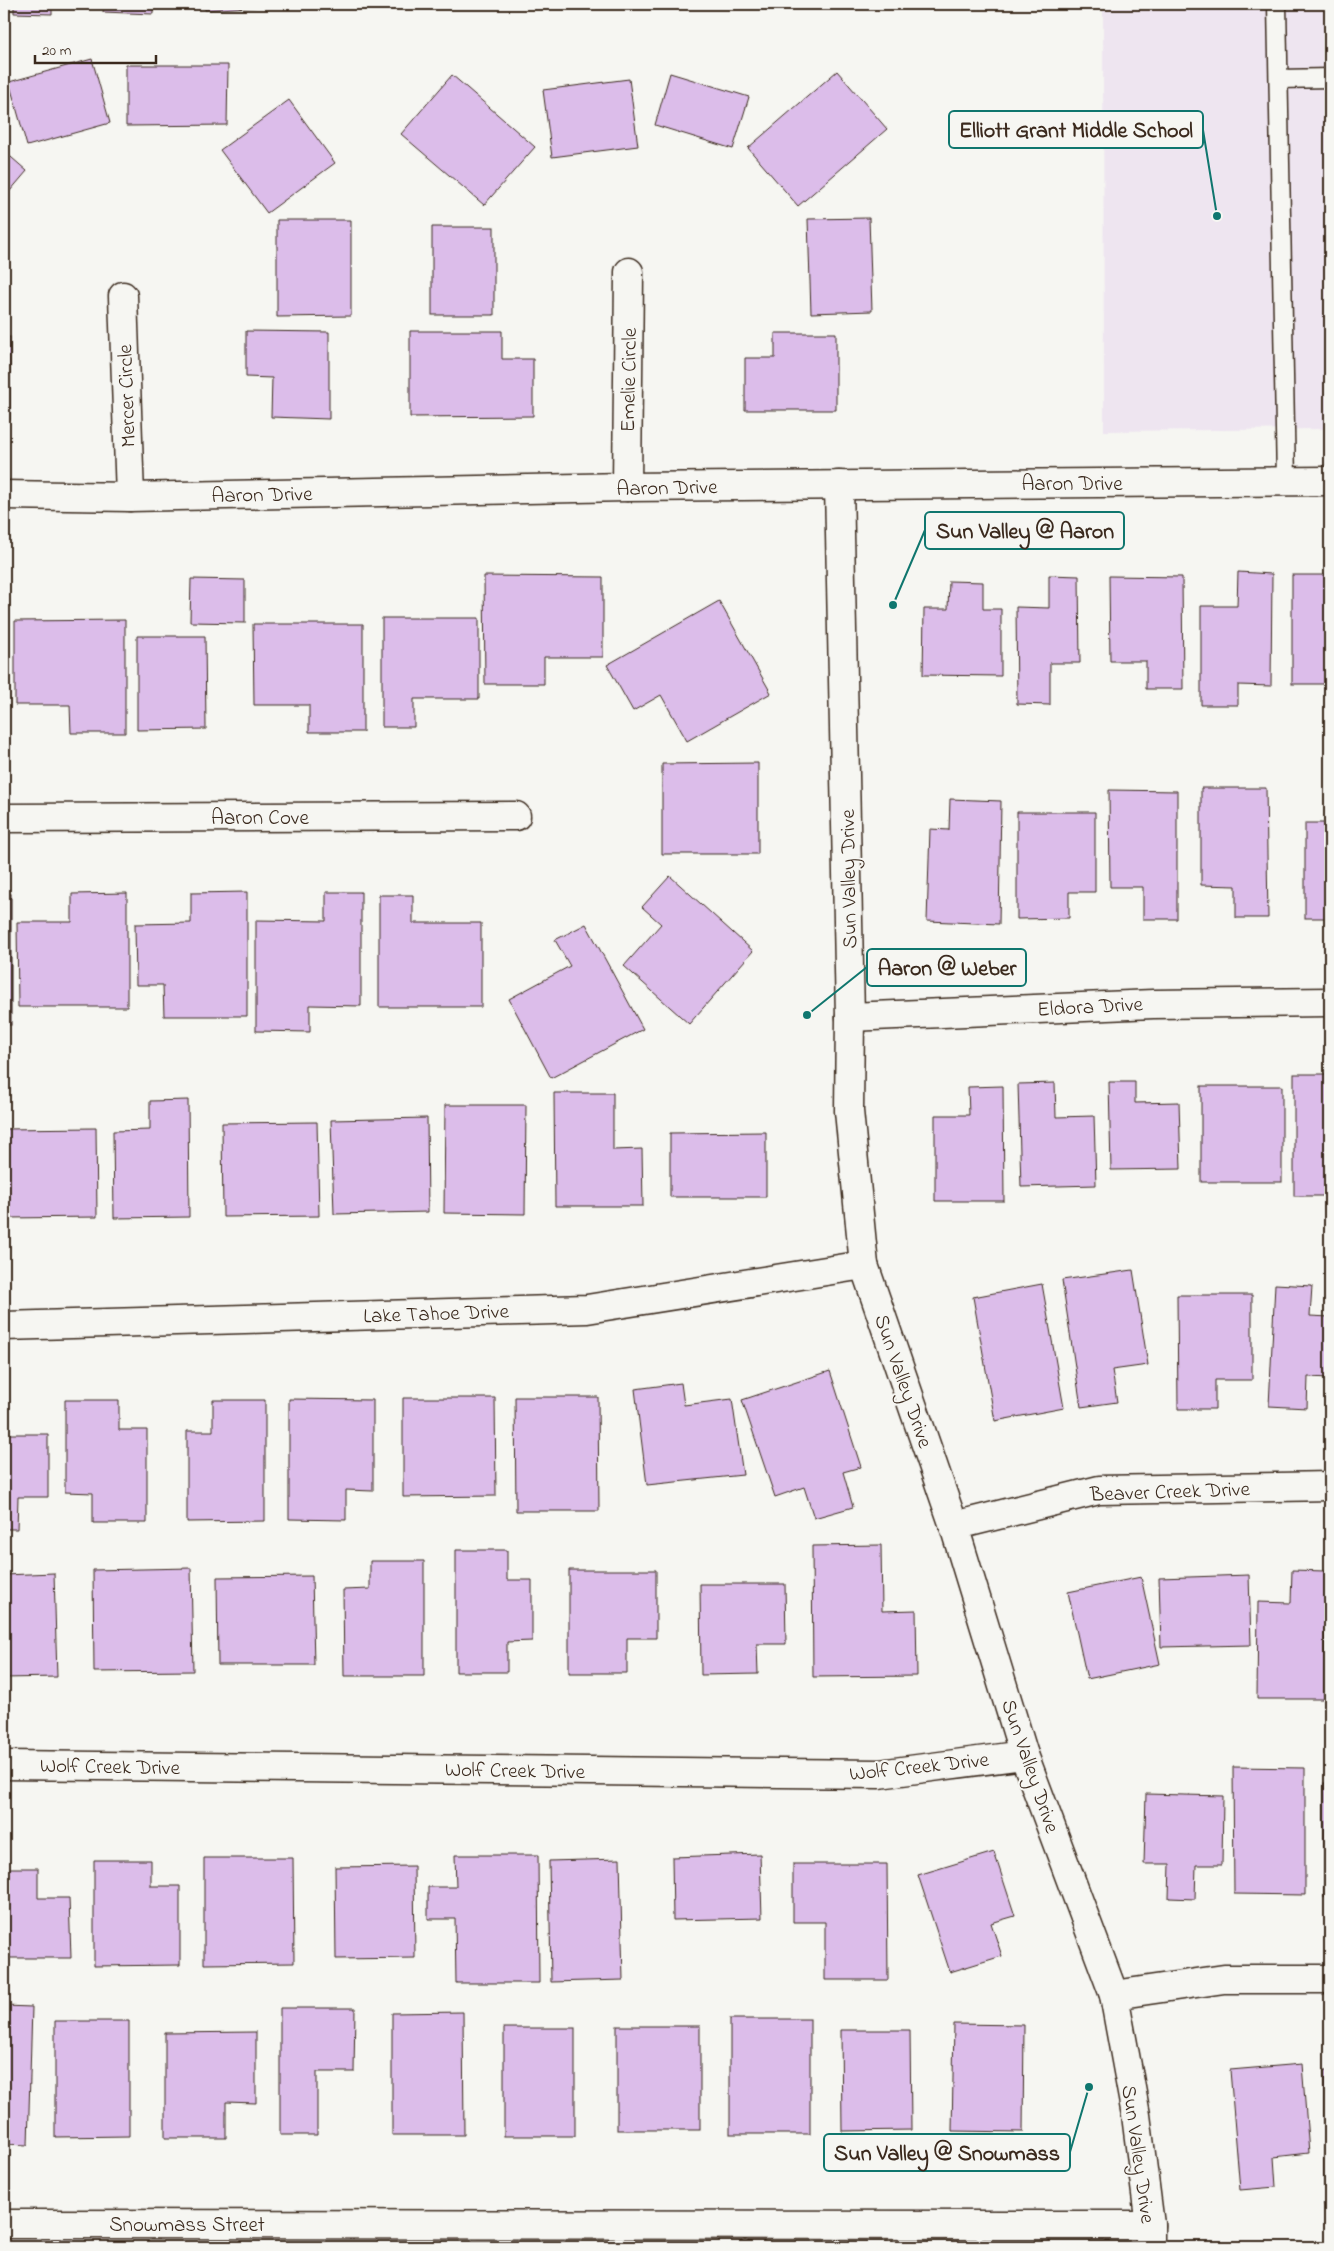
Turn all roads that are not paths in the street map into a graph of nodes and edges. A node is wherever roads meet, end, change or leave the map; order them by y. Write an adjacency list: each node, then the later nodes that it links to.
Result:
1 (1278, 4): 3 (lane)
2 (1330, 78): 3 (lane)
3 (1279, 79): 6 (lane)
4 (629, 272): 9 (street, Emelie Circle)
5 (123, 296): 11 (street, Mercer Circle)
6 (1286, 481): 7 (street, Aaron Drive); 8 (street, Aaron Drive)
7 (1330, 481)
8 (839, 485): 9 (street, Aaron Drive); 15 (street, Sun Valley Drive)
9 (627, 487): 11 (street, Aaron Drive)
10 (4, 495): 11 (street, Aaron Drive)
11 (130, 497)
12 (516, 816): 13 (street, Aaron Cove)
13 (4, 818)
14 (1330, 1002): 15 (street, Eldora Drive)
15 (850, 1017): 16 (street, Sun Valley Drive)
16 (864, 1265): 17 (street, Lake Tahoe Drive); 19 (street, Sun Valley Drive)
17 (4, 1326)
18 (1330, 1486): 19 (street, Beaver Creek Drive)
19 (954, 1526): 20 (street, Sun Valley Drive)
20 (1024, 1755): 21 (street, Wolf Creek Drive); 23 (street, Sun Valley Drive)
21 (4, 1765)
22 (1330, 1979): 23 (street)
23 (1114, 1996): 25 (street, Sun Valley Drive)
24 (4, 2224): 25 (street, Snowmass Street)
25 (1150, 2236)

